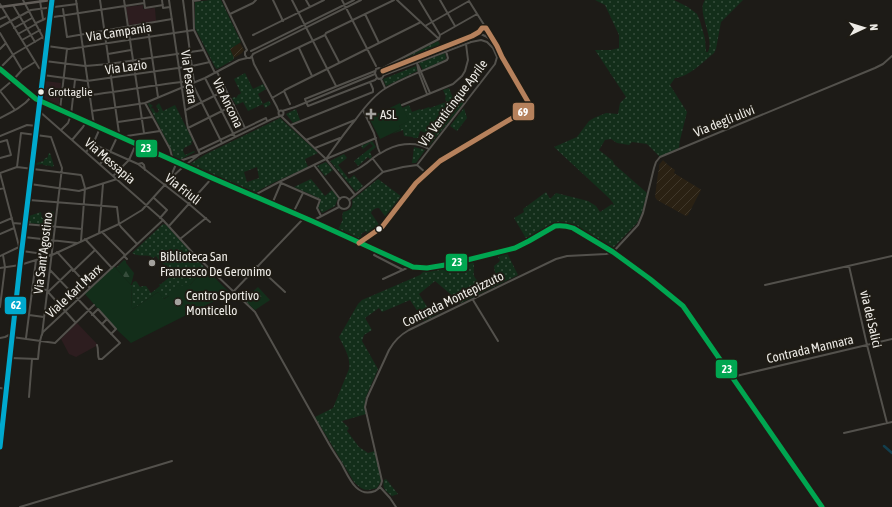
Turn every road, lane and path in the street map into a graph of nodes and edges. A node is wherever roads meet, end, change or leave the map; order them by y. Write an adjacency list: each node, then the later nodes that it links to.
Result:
1 (23, 0): 27 (street)
2 (45, 0): 3 (street); 25 (street)
3 (51, 0): 36 (street)
4 (76, 0): 28 (street)
5 (100, 0): 39 (street)
6 (124, 0): 32 (street)
7 (162, 0): 30 (street)
8 (169, 0): 34 (street, Via Pescara)
9 (183, 0): 75 (street)
10 (193, 0): 11 (street); 74 (street)
11 (200, 0)
12 (223, 0): 44 (street)
13 (256, 0): 44 (street)
14 (273, 0): 55 (street)
15 (292, 0): 41 (street)
16 (306, 0): 35 (street)
17 (324, 0): 35 (street)
18 (342, 0): 33 (street)
19 (354, 0): 33 (street)
20 (361, 0): 33 (street)
21 (396, 0): 45 (street); 58 (street)
22 (420, 0): 59 (street)
23 (440, 0): 42 (street)
24 (469, 0): 42 (street); 46 (street)
25 (40, 1): 27 (street); 37 (street)
26 (144, 2): 30 (street); 32 (street)
27 (25, 3): 29 (street); 40 (street)
28 (77, 4): 36 (street); 43 (street)
29 (13, 5): 31 (street); 48 (street)
30 (163, 5): 34 (street)
31 (1, 6): 47 (street)
32 (125, 6): 39 (street); 63 (street)
33 (346, 6): 56 (street); 64 (street)
34 (170, 7): 53 (street, Via Pescara)
35 (310, 7): 41 (street)
36 (51, 8): 37 (street); 51 (street)
37 (41, 9): 40 (street); 52 (street)
38 (63, 9): 49 (street)
39 (102, 10): 43 (street); 73 (street)
40 (29, 11): 48 (street); 50 (street)
41 (299, 12): 55 (street); 64 (street)
42 (448, 13): 59 (street); 66 (street)
43 (78, 14): 49 (street); 80 (street)
44 (230, 14): 108 (street)
45 (365, 14): 56 (street); 97 (street)
46 (478, 15): 66 (street); 69 (street); 71 (street)
47 (7, 16): 54 (street); 57 (street)
48 (20, 16): 57 (street); 60 (street)
49 (64, 16): 51 (street); 80 (street)
50 (33, 18): 60 (street); 61 (street)
51 (50, 18): 52 (street); 99 (street)
52 (43, 19): 61 (street)
53 (172, 19): 62 (street); 78 (street, Via Pescara)
54 (0, 20)
55 (283, 20): 82 (street)
56 (353, 20): 83 (street); 103 (street)
57 (10, 22): 67 (street); 68 (street)
58 (421, 22): 65 (street); 97 (street)
59 (432, 22): 65 (street); 84 (street)
60 (24, 23): 68 (street); 70 (street)
61 (36, 23): 70 (street); 72 (street)
62 (147, 23): 63 (street); 88 (street)
63 (128, 26): 73 (street); 91 (street)
64 (305, 26): 92 (street); 111 (street)
65 (425, 26): 89 (street)
66 (455, 26): 84 (street)
67 (0, 28)
68 (14, 28): 79 (street)
69 (486, 28): 71 (street); 76 (street)
70 (27, 29): 79 (street); 81 (street)
71 (482, 29): 85 (street); 86 (street)
72 (40, 30): 81 (street); 87 (street)
73 (105, 30): 80 (street); 96 (street)
74 (194, 30): 75 (street, Via Campania); 107 (street)
75 (188, 31): 78 (street, Via Campania); 110 (street)
76 (489, 32): 86 (street); 93 (street)
77 (0, 33): 95 (street)
78 (174, 33): 88 (street, Via Campania); 113 (street, Via Pescara)
79 (18, 34): 90 (street)
80 (81, 34): 101 (street)
81 (31, 35): 90 (street); 94 (street)
82 (253, 35)
83 (325, 35): 92 (street); 125 (street)
84 (440, 35): 89 (street)
85 (472, 36): 86 (street); 139 (street)
86 (484, 36): 93 (street)
87 (43, 37): 94 (street); 99 (street)
88 (149, 37): 91 (street, Via Campania); 117 (street)
89 (439, 39): 134 (street)
90 (22, 40): 100 (street)
91 (130, 40): 96 (street, Via Campania); 106 (street)
92 (312, 41): 102 (street); 133 (street)
93 (494, 41): 255 (street)
94 (35, 42): 100 (street)
95 (6, 43): 104 (street); 115 (street)
96 (107, 43): 101 (street, Via Campania); 112 (street)
97 (379, 43): 103 (street)
98 (466, 43): 109 (street, Via Venticinque Aprile); 167 (street); 229 (street, Via Venticinque Aprile)
99 (47, 45): 105 (street, Via Campania); 120 (street)
100 (26, 47): 115 (street); 122 (street)
101 (83, 47): 105 (street, Via Campania); 130 (street)
102 (299, 48): 124 (street); 146 (street)
103 (367, 48): 125 (street); 134 (street)
104 (0, 49)
105 (67, 49): 127 (street)
106 (132, 50): 112 (street); 121 (street)
107 (204, 50): 110 (street); 123 (street)
108 (247, 50): 111 (street); 114 (street)
109 (446, 51): 126 (street, Via Venticinque Aprile); 141 (street)
110 (190, 52): 113 (street); 131 (street)
111 (252, 53): 118 (street); 129 (street)
112 (108, 54): 128 (street)
113 (177, 54): 117 (street); 132 (street, Via Pescara)
114 (244, 54): 118 (street); 119 (street)
115 (13, 55): 135 (street); 136 (street)
116 (892, 56): 313 (street, Via degli ulivi)
117 (152, 58): 121 (street); 138 (street)
118 (248, 58): 119 (street); 129 (street)
119 (239, 60): 140 (street)
120 (45, 61): 127 (street); 137 (street)
121 (133, 61): 128 (street); 142 (street)
122 (35, 62): 136 (street); 137 (street)
123 (210, 62): 131 (street, Via Lazio); 140 (street)
124 (270, 62)
125 (339, 62): 133 (street)
126 (417, 63): 141 (street); 144 (street, Via Venticinque Aprile)
127 (66, 64): 130 (street); 147 (street)
128 (110, 64): 130 (street); 148 (street)
129 (254, 64): 173 (street)
130 (85, 66): 154 (street)
131 (192, 66): 132 (street, Via Lazio); 156 (street)
132 (179, 68): 138 (street, Via Lazio); 155 (street, Via Pescara)
133 (326, 69): 146 (street); 159 (street)
134 (378, 69): 139 (street); 143 (street); 159 (street)
135 (0, 70): 152 (street)
136 (22, 70): 152 (street)
137 (44, 71): 145 (street)
138 (154, 71): 142 (street, Via Lazio); 158 (street)
139 (383, 71): 144 (street)
140 (216, 72): 149 (street); 163 (street)
141 (420, 72): 162 (street); 167 (street)
142 (135, 74): 148 (street, Via Lazio); 161 (street)
143 (375, 74): 150 (street); 176 (street)
144 (384, 75): 151 (street)
145 (44, 76): 147 (street, Via Lazio); 174 (street)
146 (312, 76): 165 (street)
147 (64, 78): 153 (street, Via Lazio); 184 (street)
148 (112, 78): 154 (street, Via Lazio); 166 (street)
149 (205, 78): 156 (street); 170 (street, Via Ancona)
150 (377, 78): 151 (street); 157 (street)
151 (381, 79): 162 (street)
152 (13, 80): 164 (street); 169 (street)
153 (75, 80): 154 (street, Via Lazio); 171 (street)
154 (87, 81): 168 (street)
155 (181, 82): 156 (street); 158 (street); 160 (street, Via Pescara)
156 (193, 82): 160 (street); 175 (street)
157 (370, 82): 176 (street); 201 (street)
158 (156, 85): 161 (street); 172 (street)
159 (336, 86): 176 (street)
160 (182, 87): 172 (street); 185 (street, Via Pescara)
161 (137, 88): 166 (street); 178 (street)
162 (385, 88): 186 (street)
163 (226, 90): 170 (street); 181 (street)
164 (0, 91): 183 (street)
165 (284, 91): 173 (street); 179 (street)
166 (113, 92): 168 (street); 182 (street)
167 (429, 94): 180 (street)
168 (90, 95): 171 (street); 188 (street)
169 (32, 96): 174 (street); 183 (street)
170 (214, 96): 175 (street); 189 (street, Via Ancona)
171 (73, 97): 191 (street)
172 (158, 97): 177 (street)
173 (272, 98): 190 (street)
174 (40, 101): 184 (street); 187 (street)
175 (202, 102): 185 (street); 194 (street)
176 (306, 102): 190 (street)
177 (145, 103): 178 (street); 192 (street)
178 (140, 104): 182 (street); 195 (street)
179 (290, 104)
180 (402, 105)
181 (234, 106): 189 (street); 206 (street)
182 (116, 108): 188 (street); 199 (street)
183 (15, 110): 193 (street)
184 (60, 110): 191 (street)
185 (185, 110): 205 (street, Via Pescara)
186 (363, 110): 196 (street); 219 (street)
187 (40, 111): 202 (street); 207 (street, Via Messapia)
188 (92, 111): 200 (street)
189 (222, 111): 194 (street); 212 (street, Via Ancona)
190 (281, 113): 198 (street); 201 (street)
191 (71, 115): 197 (street); 207 (street)
192 (153, 117): 195 (street); 208 (street)
193 (0, 118)
194 (210, 118): 205 (street); 222 (street)
195 (142, 119): 199 (street); 211 (street)
196 (355, 120): 218 (street); 223 (street)
197 (86, 121): 200 (street); 220 (street)
198 (267, 121): 206 (street); 209 (street)
199 (118, 122): 216 (street)
200 (94, 125): 204 (street)
201 (291, 125): 223 (street)
202 (37, 126): 203 (street); 213 (street)
203 (19, 128): 210 (street); 215 (street)
204 (100, 128): 216 (street); 226 (street)
205 (188, 128): 230 (street, Via Pescara)
206 (245, 128): 209 (street); 212 (street)
207 (61, 130): 220 (street, Via Messapia)
208 (160, 131): 211 (street); 233 (street)
209 (246, 131): 217 (street)
210 (21, 133): 213 (street); 249 (street)
211 (144, 133): 214 (street)
212 (233, 134): 217 (street, Via Ancona); 222 (street)
213 (36, 135): 250 (street); 251 (street, Via Sant'Agostino)
214 (131, 135): 216 (street); 221 (street)
215 (0, 136)
216 (119, 136): 221 (street); 232 (street)
217 (235, 137): 225 (street)
218 (341, 137): 228 (street); 240 (street)
219 (376, 138): 234 (street); 240 (street)
220 (72, 140): 231 (street, Via Messapia)
221 (128, 140): 227 (street)
222 (221, 140): 225 (street); 230 (street)
223 (306, 140): 228 (street)
224 (0, 142): 237 (street)
225 (222, 143): 236 (street)
226 (93, 144): 231 (street); 232 (street, Via Friuli)
227 (136, 144): 239 (street); 242 (street)
228 (315, 148): 240 (street)
229 (429, 149): 234 (street); 247 (street, Via Venticinque Aprile)
230 (199, 150): 236 (street, Via Pescara)
231 (86, 152): 245 (street, Via Messapia)
232 (110, 152): 242 (street, Via Friuli); 245 (street)
233 (171, 152): 239 (street); 243 (street)
234 (380, 153): 241 (street)
235 (14, 154): 237 (street)
236 (200, 154): 244 (street); 248 (street)
237 (10, 155): 238 (street)
238 (0, 158)
239 (168, 158): 243 (street)
240 (326, 159): 246 (street); 269 (street)
241 (373, 159): 252 (street); 254 (street)
242 (129, 160): 256 (street); 263 (street, Via Friuli)
243 (173, 161): 244 (street)
244 (177, 162): 248 (street); 259 (street)
245 (100, 164): 256 (street, Via Messapia)
246 (314, 165): 260 (street); 272 (street)
247 (416, 165): 252 (street); 255 (street)
248 (184, 166): 257 (street); 259 (street)
249 (17, 167): 250 (street); 253 (street)
250 (32, 169): 251 (street); 261 (street)
251 (61, 172): 265 (street, Via Sant'Agostino); 267 (street)
252 (383, 172): 269 (street)
253 (0, 173): 264 (street)
254 (349, 173)
255 (426, 173): 307 (street)
256 (114, 176): 258 (street, Via Messapia)
257 (212, 178): 270 (street); 276 (street)
258 (117, 179): 262 (street); 279 (street, Via Messapia)
259 (170, 179): 263 (street)
260 (280, 183): 268 (street); 270 (street); 277 (street)
261 (30, 184): 265 (street); 273 (street)
262 (103, 184): 267 (street); 280 (street)
263 (165, 185): 271 (street); 276 (street, Via Friuli)
264 (4, 188): 266 (street); 284 (street)
265 (59, 188): 267 (street); 275 (street, Via Sant'Agostino)
266 (0, 190)
267 (85, 190): 278 (street)
268 (303, 193): 282 (street); 283 (street)
269 (355, 195): 274 (street)
270 (253, 196): 277 (street)
271 (154, 197): 279 (street); 285 (street)
272 (340, 199): 274 (street); 281 (street)
273 (28, 200): 275 (street); 293 (street)
274 (349, 200): 281 (street)
275 (57, 203): 278 (street); 297 (street, Via Sant'Agostino)
276 (189, 204): 286 (street, Via Friuli); 295 (street)
277 (272, 204): 282 (street)
278 (84, 205): 280 (street); 298 (street)
279 (146, 205): 285 (street, Via Messapia); 294 (street)
280 (101, 206): 294 (street); 299 (street)
281 (339, 207): 283 (street)
282 (294, 213): 287 (street)
283 (321, 216): 289 (street)
284 (12, 218): 291 (street); 292 (street)
285 (160, 218): 288 (street, Via Messapia)
286 (206, 218): 290 (street, Via Friuli); 302 (street)
287 (304, 218): 289 (street); 322 (street)
288 (163, 220): 295 (street, Via Messapia); 308 (street, Viale Karl Marx)
289 (312, 221): 307 (street)
290 (210, 222)
291 (0, 223)
292 (13, 223): 293 (street); 296 (street)
293 (26, 224): 297 (street); 301 (street)
294 (119, 224): 299 (street); 308 (street)
295 (169, 226): 302 (street, Via Messapia)
296 (14, 227): 300 (street); 309 (street)
297 (54, 227): 298 (street); 304 (street, Via Sant'Agostino)
298 (82, 229): 305 (street)
299 (100, 232): 303 (street); 317 (street)
300 (0, 234)
301 (24, 237): 304 (street); 309 (street)
302 (180, 239): 338 (street, Via Messapia)
303 (85, 240): 305 (street); 310 (street)
304 (53, 241): 306 (street); 315 (street, Via Sant'Agostino)
305 (81, 242): 306 (street)
306 (78, 243): 312 (street)
307 (359, 243): 311 (street)
308 (137, 244): 317 (street, Viale Karl Marx)
309 (21, 249): 314 (street); 315 (street); 321 (street)
310 (95, 250): 326 (street); 329 (street)
311 (376, 251): 313 (street); 330 (street)
312 (57, 252): 315 (street); 329 (street)
313 (613, 252): 341 (street, Contrada Montepizzuto); 365 (street)
314 (3, 255): 316 (street); 324 (street)
315 (52, 255): 319 (street); 328 (street, Via Sant'Agostino)
316 (0, 256)
317 (124, 256): 320 (street); 326 (street, Viale Karl Marx)
318 (892, 256): 323 (street)
319 (36, 260): 321 (street); 335 (street)
320 (127, 260)
321 (20, 265): 324 (street); 352 (street)
322 (257, 266): 338 (street); 339 (street)
323 (849, 266): 333 (street); 362 (street, via dei Salici)
324 (5, 267): 325 (street); 334 (street)
325 (0, 268)
326 (112, 268): 336 (street, Viale Karl Marx)
327 (407, 268): 330 (street)
328 (50, 270): 332 (street); 337 (street, Via Sant'Agostino)
329 (73, 270): 332 (street); 336 (street)
330 (403, 270): 331 (street)
331 (384, 278)
332 (60, 281): 337 (street); 340 (street)
333 (765, 285)
334 (1, 287): 343 (street)
335 (33, 288): 337 (street); 347 (street)
336 (90, 288): 340 (street, Viale Karl Marx)
337 (47, 292): 345 (street); 348 (street, Via Sant'Agostino)
338 (233, 292): 374 (street, Via Messapia)
339 (285, 292)
340 (78, 300): 344 (street); 345 (street, Viale Karl Marx)
341 (473, 300): 360 (street); 374 (street, Contrada Montepizzuto)
342 (94, 304): 344 (street)
343 (0, 307)
344 (88, 310): 346 (street); 350 (street)
345 (65, 311): 350 (street); 354 (street, Viale Karl Marx)
346 (92, 314): 349 (street); 351 (street)
347 (29, 315): 348 (street); 357 (street)
348 (44, 317): 354 (street, Via Sant'Agostino)
349 (107, 319): 351 (street); 353 (street)
350 (75, 322): 359 (street)
351 (102, 324): 353 (street)
352 (13, 333): 355 (street); 356 (street)
353 (111, 334): 361 (street)
354 (42, 335): 359 (street, Viale Karl Marx)
355 (12, 337): 357 (street); 363 (street)
356 (0, 338)
357 (26, 339): 359 (street)
358 (892, 339): 362 (street, Contrada Mannara)
359 (40, 341): 364 (street, Viale Karl Marx)
360 (498, 341)
361 (97, 345)
362 (867, 345): 365 (street, Contrada Mannara); 370 (street, via dei Salici)
363 (10, 358): 364 (street); 367 (street)
364 (32, 359): 368 (street)
365 (732, 377): 378 (street)
366 (0, 388): 367 (street)
367 (6, 389): 372 (street)
368 (29, 397)
369 (892, 422): 370 (street)
370 (887, 423): 371 (street)
371 (844, 433)
372 (0, 447)
373 (172, 461): 375 (street)
374 (380, 488): 377 (street)
375 (23, 506): 376 (street)
376 (20, 507)
377 (396, 507)
378 (822, 507)

